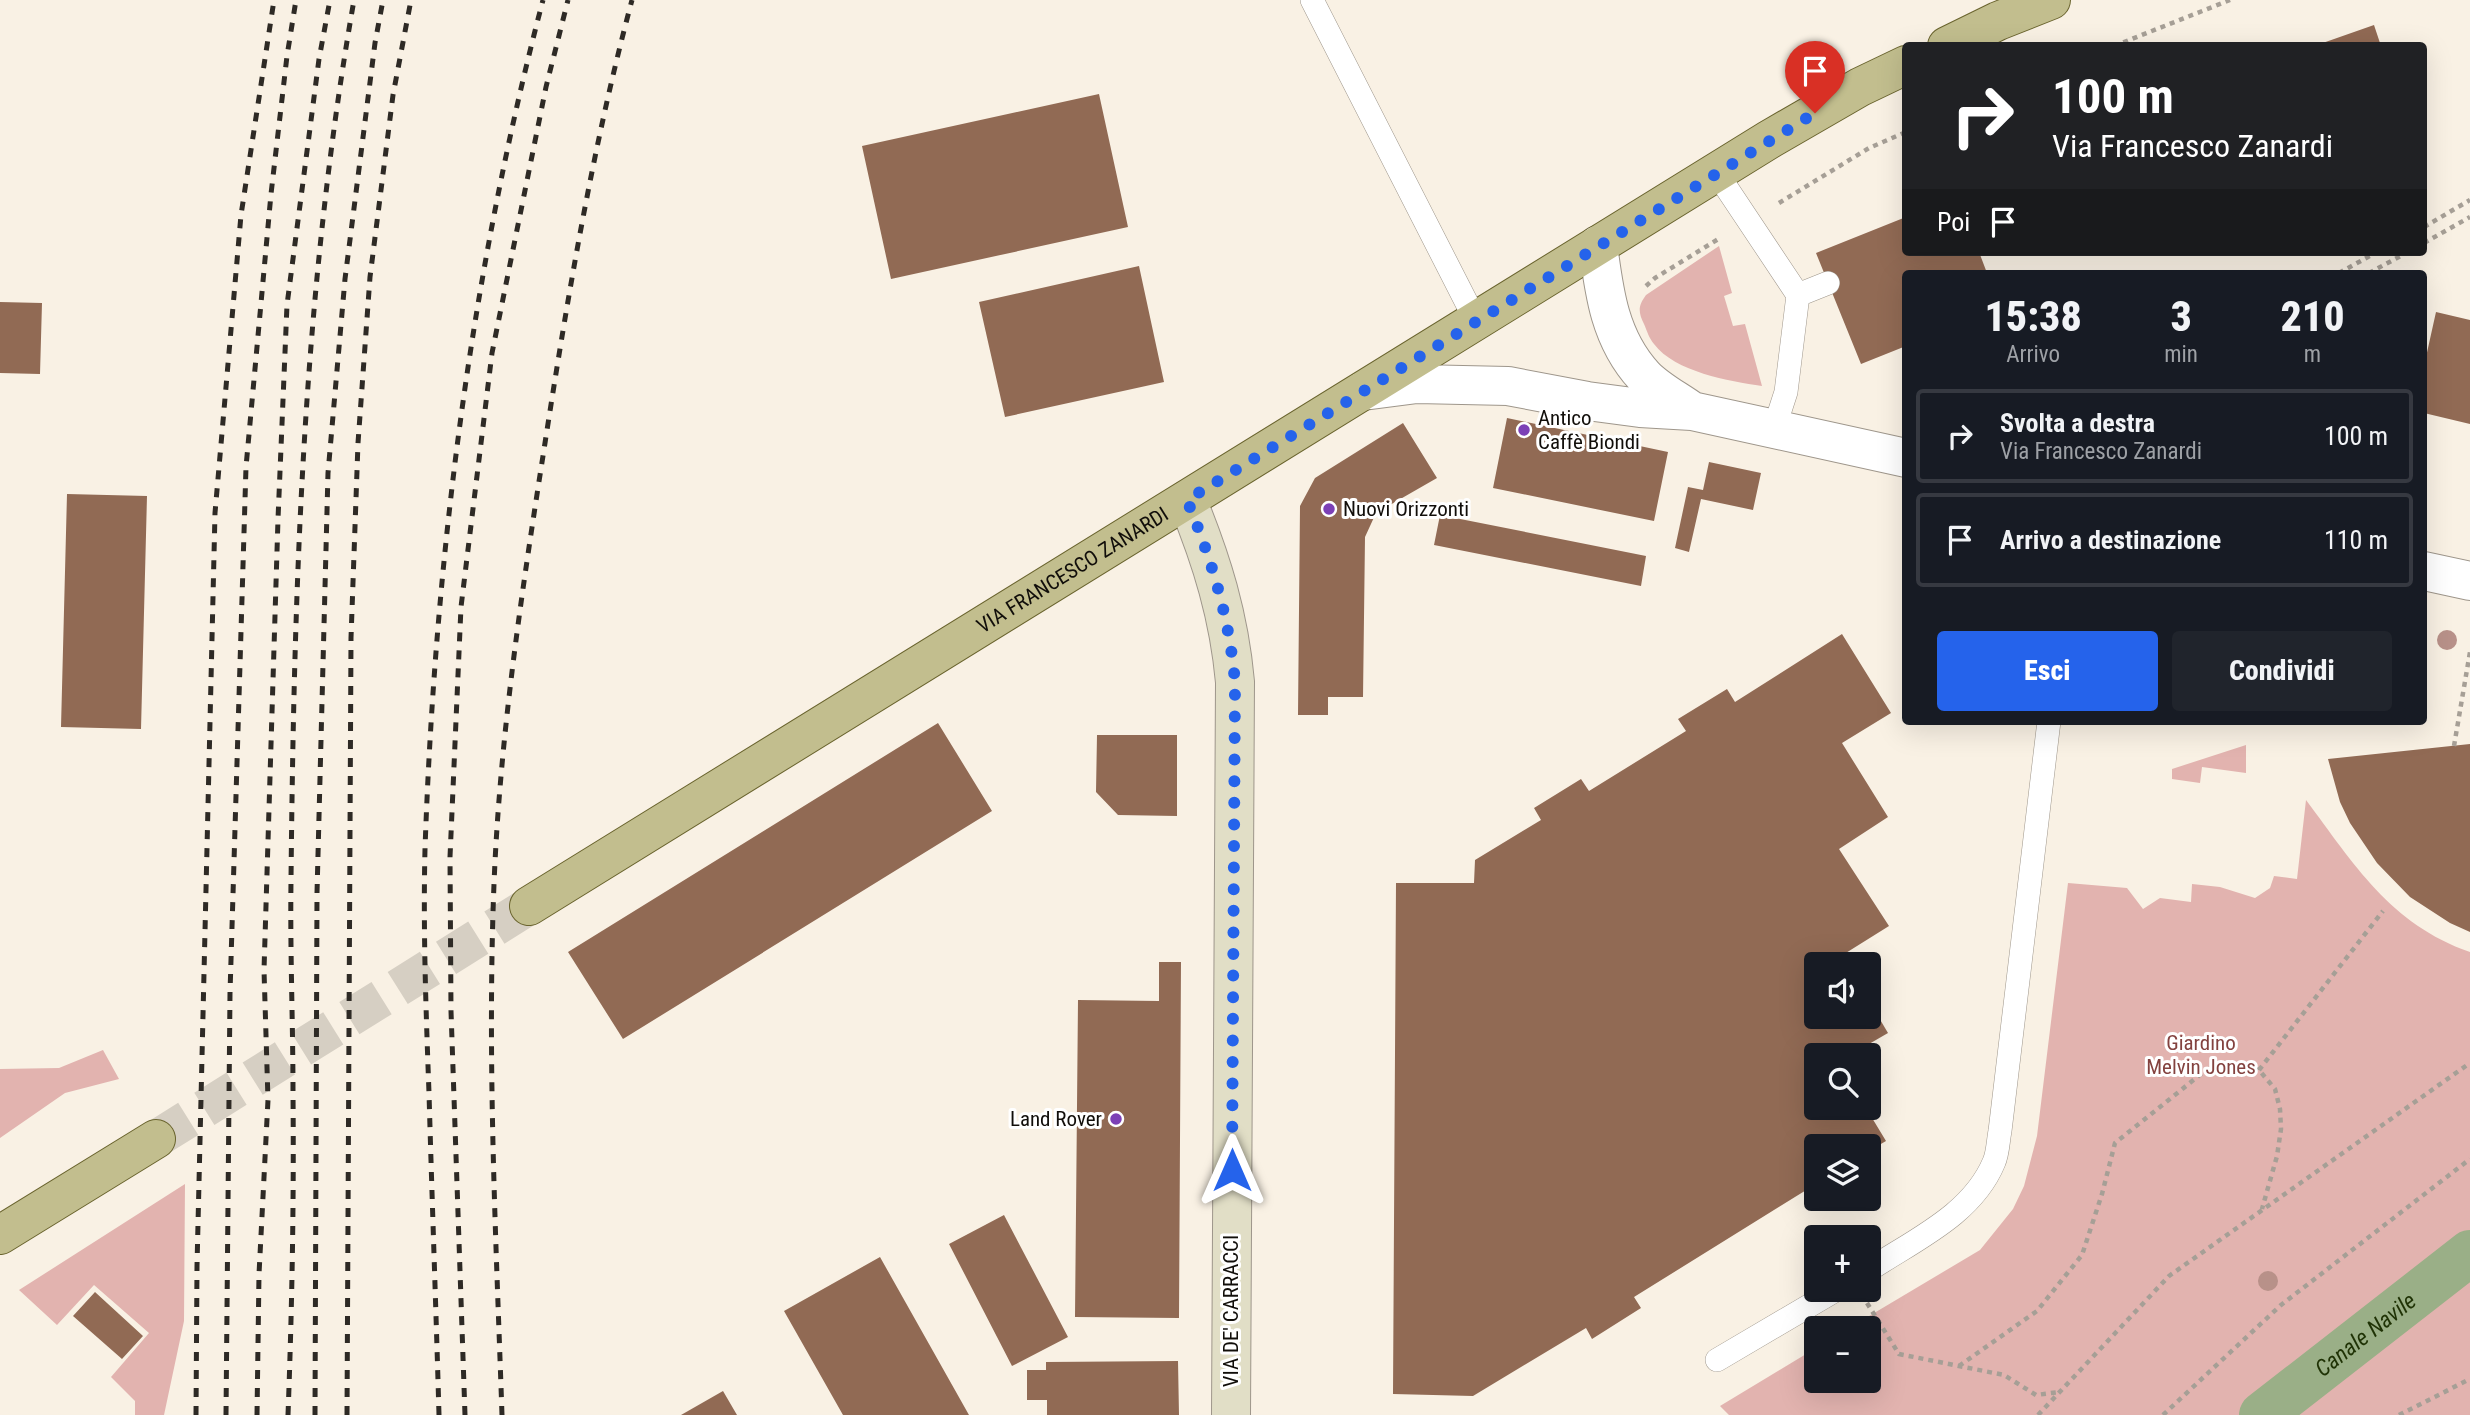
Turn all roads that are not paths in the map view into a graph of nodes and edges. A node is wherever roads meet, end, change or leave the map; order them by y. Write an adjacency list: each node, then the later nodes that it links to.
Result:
1 (1312, 0): 9 (lane)
2 (2051, 0): 3 (main road)
3 (1955, 42)
4 (1902, 67): 5 (main road, VIA FRANCESCO ZANARDI)
5 (1716, 172): 6 (main road, VIA FRANCESCO ZANARDI); 8 (lane)
6 (1598, 246): 9 (main road, VIA FRANCESCO ZANARDI); 11 (street)
7 (1828, 283): 8 (lane)
8 (1798, 295): 12 (lane)
9 (1476, 321): 10 (main road, VIA FRANCESCO ZANARDI)
10 (1363, 391): 11 (street); 14 (main road, VIA FRANCESCO ZANARDI)
11 (1692, 411): 12 (street)
12 (1774, 429): 13 (street)
13 (1902, 457)
14 (1187, 500): 18 (main road, VIA FRANCESCO ZANARDI); 24 (street, VIA DE' CARRACCI)
15 (2427, 572): 16 (street)
16 (2470, 581)
17 (2049, 725): 21 (lane)
18 (529, 906)
19 (156, 1139): 20 (main road)
20 (0, 1235)
21 (1881, 1262)
22 (1816, 1302): 23 (lane)
23 (1717, 1360)
24 (1231, 1415)

